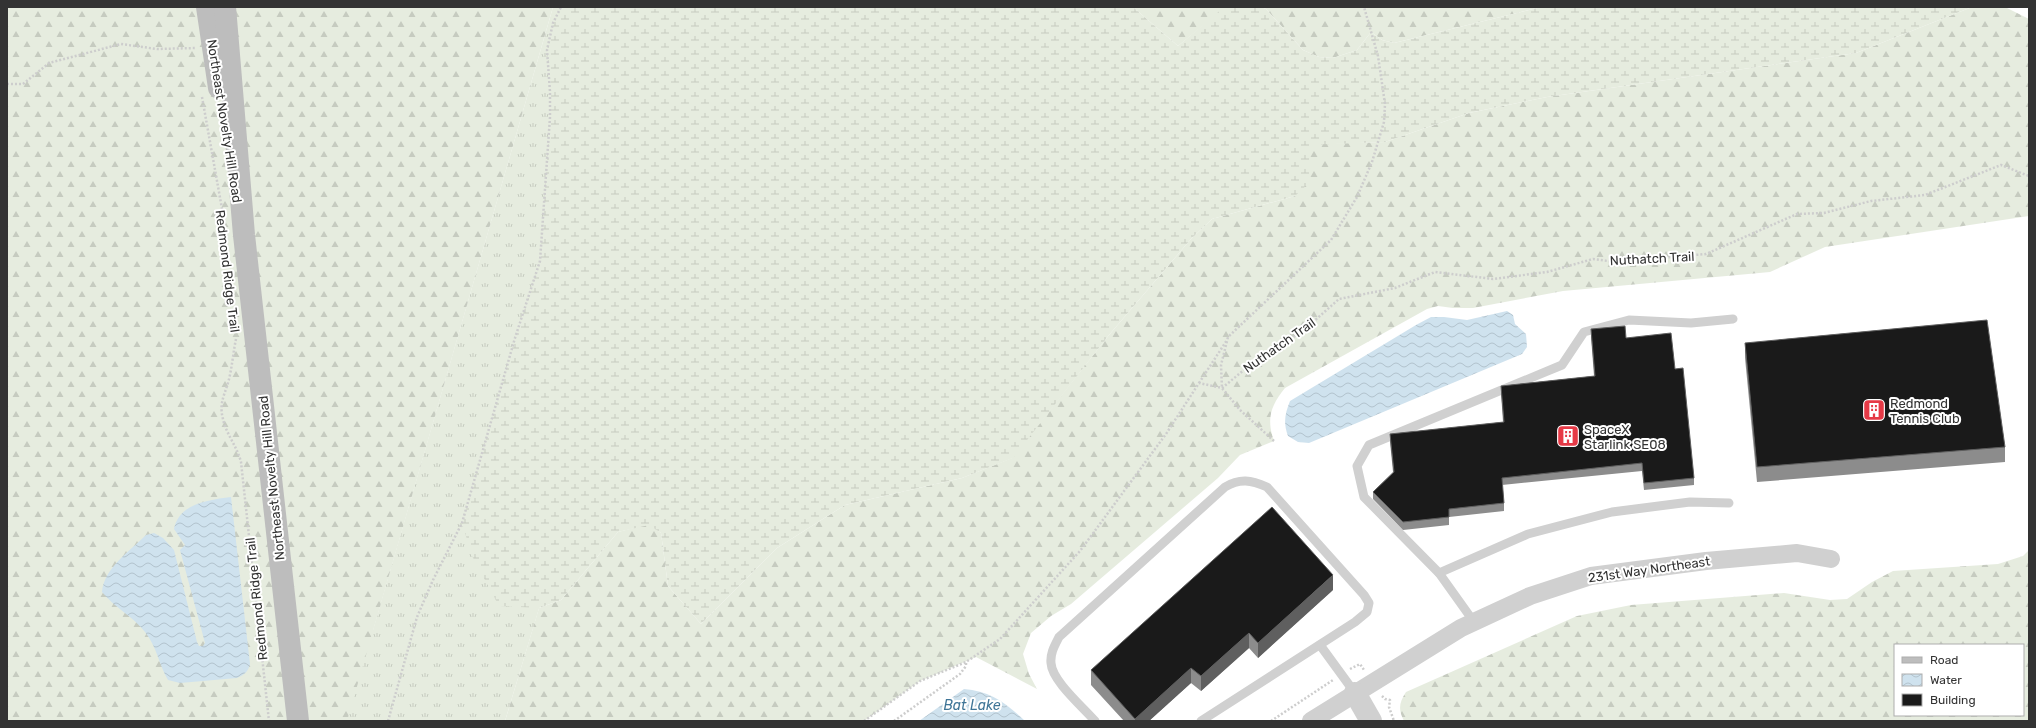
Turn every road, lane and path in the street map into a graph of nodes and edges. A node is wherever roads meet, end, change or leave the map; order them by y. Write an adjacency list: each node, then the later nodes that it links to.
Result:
1 (207, 7): 12 (main road, Northeast Novelty Hill Road)
2 (225, 7): 12 (main road, Northeast Novelty Hill Road)
3 (561, 7): 31 (path)
4 (1364, 7): 15 (path)
5 (197, 44): 6 (path)
6 (197, 48): 7 (path); 8 (path)
7 (198, 55)
8 (7, 84)
9 (201, 89): 11 (path, Redmond Ridge Trail)
10 (2029, 176): 17 (path, Nuthatch Trail)
11 (224, 221)
12 (244, 236): 30 (main road, Northeast Novelty Hill Road)
13 (1733, 319): 21 (lane)
14 (237, 334): 29 (path, Redmond Ridge Trail)
15 (1228, 337): 16 (path); 17 (path)
16 (1199, 383): 17 (path); 24 (path)
17 (1222, 388): 18 (path)
18 (1274, 441)
19 (1729, 503): 21 (lane)
20 (1831, 559): 22 (street, 231st Way Northeast)
21 (1439, 573): 22 (lane)
22 (1474, 622): 27 (street, 231st Way Northeast)
23 (1320, 645): 26 (lane); 34 (lane); 35 (lane)
24 (966, 662): 32 (path); 33 (path)
25 (1360, 664): 26 (path)
26 (1341, 674): 27 (lane); 36 (path)
27 (1355, 693): 37 (street, 231st Way Northeast); 38 (street)
28 (1390, 700): 39 (path)
29 (269, 721)
30 (298, 721)
31 (388, 721)
32 (864, 721)
33 (894, 721)
34 (1095, 721)
35 (1201, 721)
36 (1270, 721)
37 (1311, 721)
38 (1371, 721)
39 (1394, 721)

